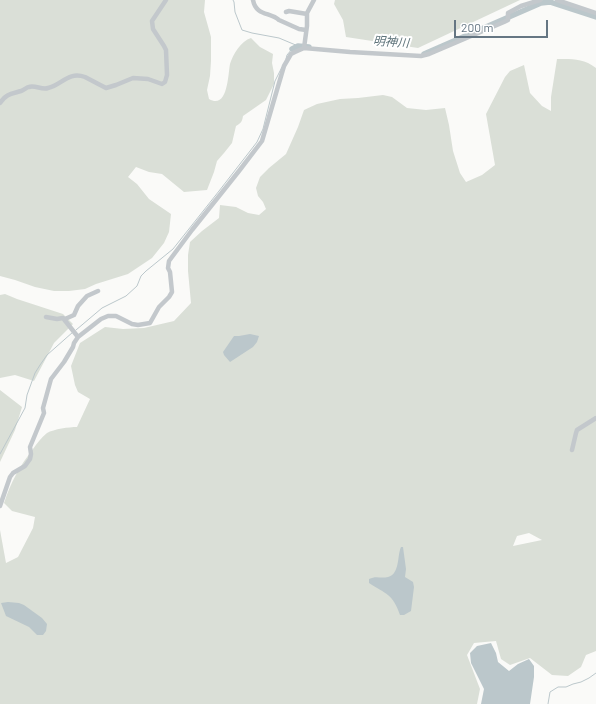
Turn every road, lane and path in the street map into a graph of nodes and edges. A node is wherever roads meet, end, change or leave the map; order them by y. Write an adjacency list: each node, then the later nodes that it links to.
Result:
1 (166, 0): 11 (street)
2 (254, 0): 9 (street)
3 (314, 0): 8 (street)
4 (540, 0): 10 (street)
5 (557, 0): 7 (street)
6 (286, 12): 8 (street)
7 (596, 12)
8 (307, 14): 9 (street)
9 (306, 30): 10 (street)
10 (304, 46): 15 (street)
11 (0, 103)
12 (98, 291): 14 (street)
13 (46, 317): 14 (street)
14 (65, 319): 15 (street)
15 (75, 333): 18 (street)
16 (596, 418): 17 (street)
17 (572, 450)
18 (0, 506)

